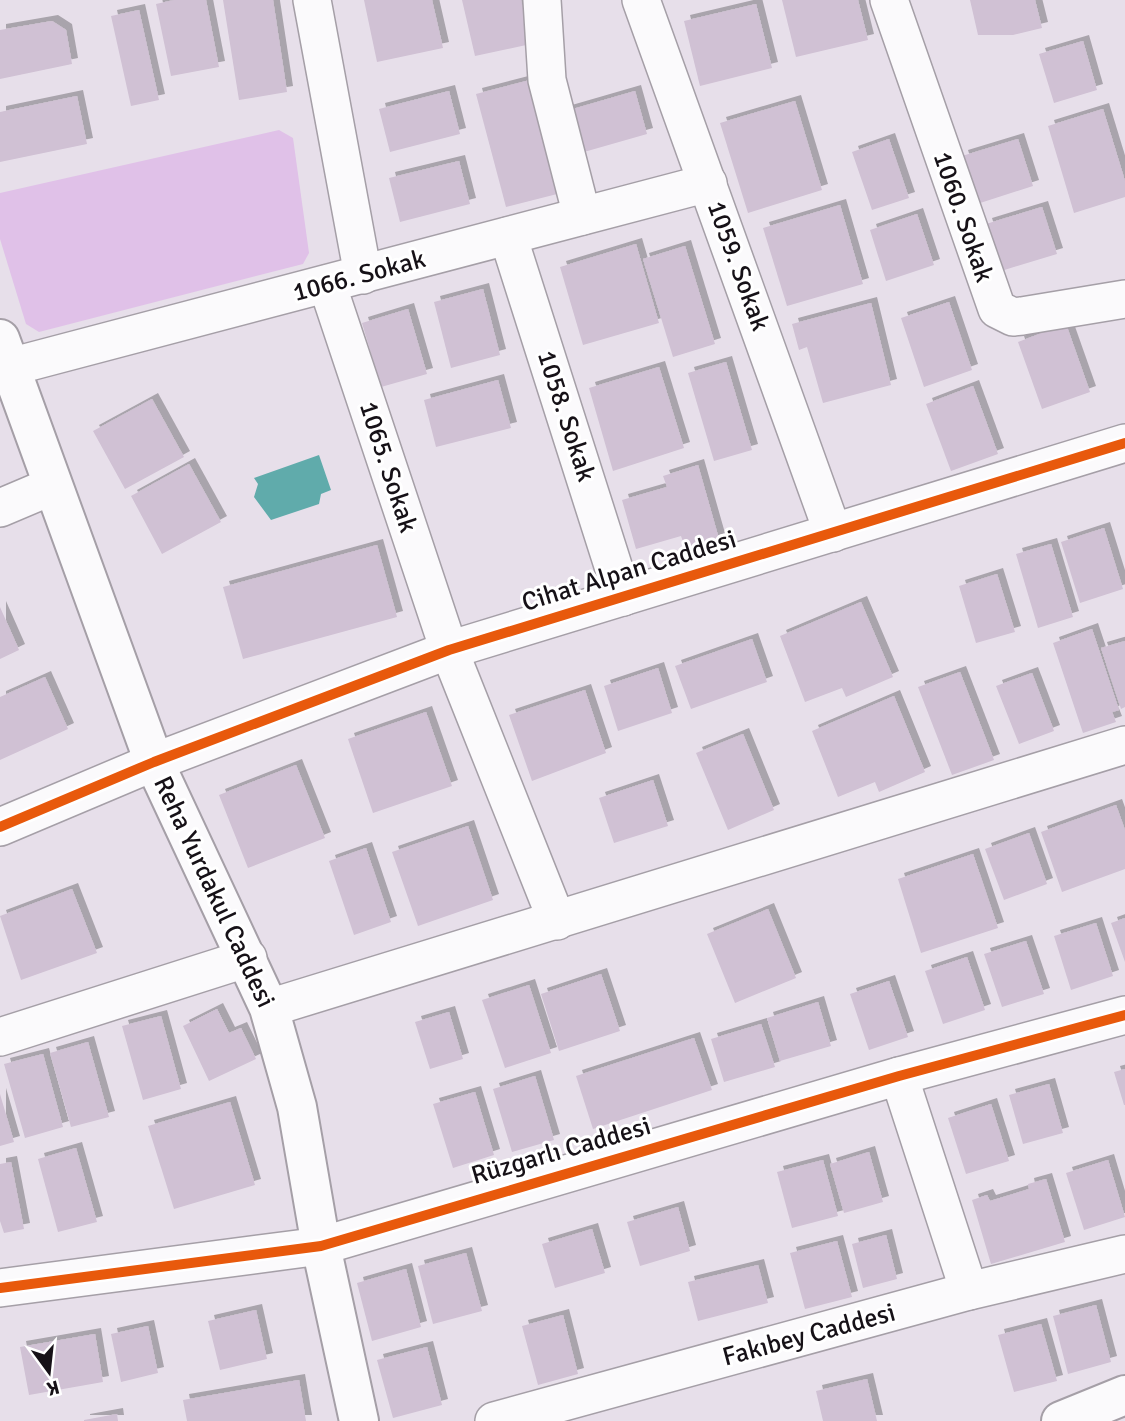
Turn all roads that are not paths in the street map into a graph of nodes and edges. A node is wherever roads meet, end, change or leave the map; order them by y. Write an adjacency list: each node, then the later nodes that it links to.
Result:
1 (312, 0): 8 (street)
2 (542, 0): 6 (street)
3 (641, 0): 5 (street, 1059. Sokak)
4 (889, 0): 10 (street, 1060. Sokak)
5 (708, 183): 6 (street, 1066. Sokak); 15 (street, 1059. Sokak)
6 (582, 216): 7 (street, 1066. Sokak)
7 (508, 236): 8 (street, 1066. Sokak); 16 (street, 1058. Sokak)
8 (363, 275): 9 (street, 1066. Sokak)
9 (327, 284): 11 (street, 1066. Sokak); 17 (street, 1065. Sokak)
10 (1125, 299)
11 (5, 353): 13 (street, Reha Yurdakul Caddesi)
12 (1125, 443): 15 (street, Cihat Alpan Caddesi)
13 (52, 486): 14 (street); 19 (street, Reha Yurdakul Caddesi)
14 (0, 508)
15 (833, 533): 16 (street, Cihat Alpan Caddesi)
16 (623, 597): 17 (street, Cihat Alpan Caddesi)
17 (449, 650): 19 (street, Cihat Alpan Caddesi); 21 (street, 1065. Sokak)
18 (1125, 745): 21 (street)
19 (154, 762): 20 (street, Cihat Alpan Caddesi); 22 (street, Reha Yurdakul Caddesi)
20 (0, 827)
21 (557, 921): 23 (street)
22 (248, 958): 23 (street, Reha Yurdakul Caddesi); 25 (street)
23 (269, 1008): 27 (street, Reha Yurdakul Caddesi)
24 (1125, 1014): 26 (street, Rüzgarlı Caddesi)
25 (0, 1037)
26 (899, 1076): 27 (street, Rüzgarlı Caddesi); 30 (street)
27 (321, 1246): 29 (street, Rüzgarlı Caddesi); 32 (street, Reha Yurdakul Caddesi)
28 (1125, 1254): 30 (street, Fakıbey Caddesi)
29 (0, 1288)
30 (969, 1291): 33 (street, Fakıbey Caddesi)
31 (1125, 1395): 34 (street)
32 (359, 1421)
33 (494, 1421)
34 (1061, 1421)

